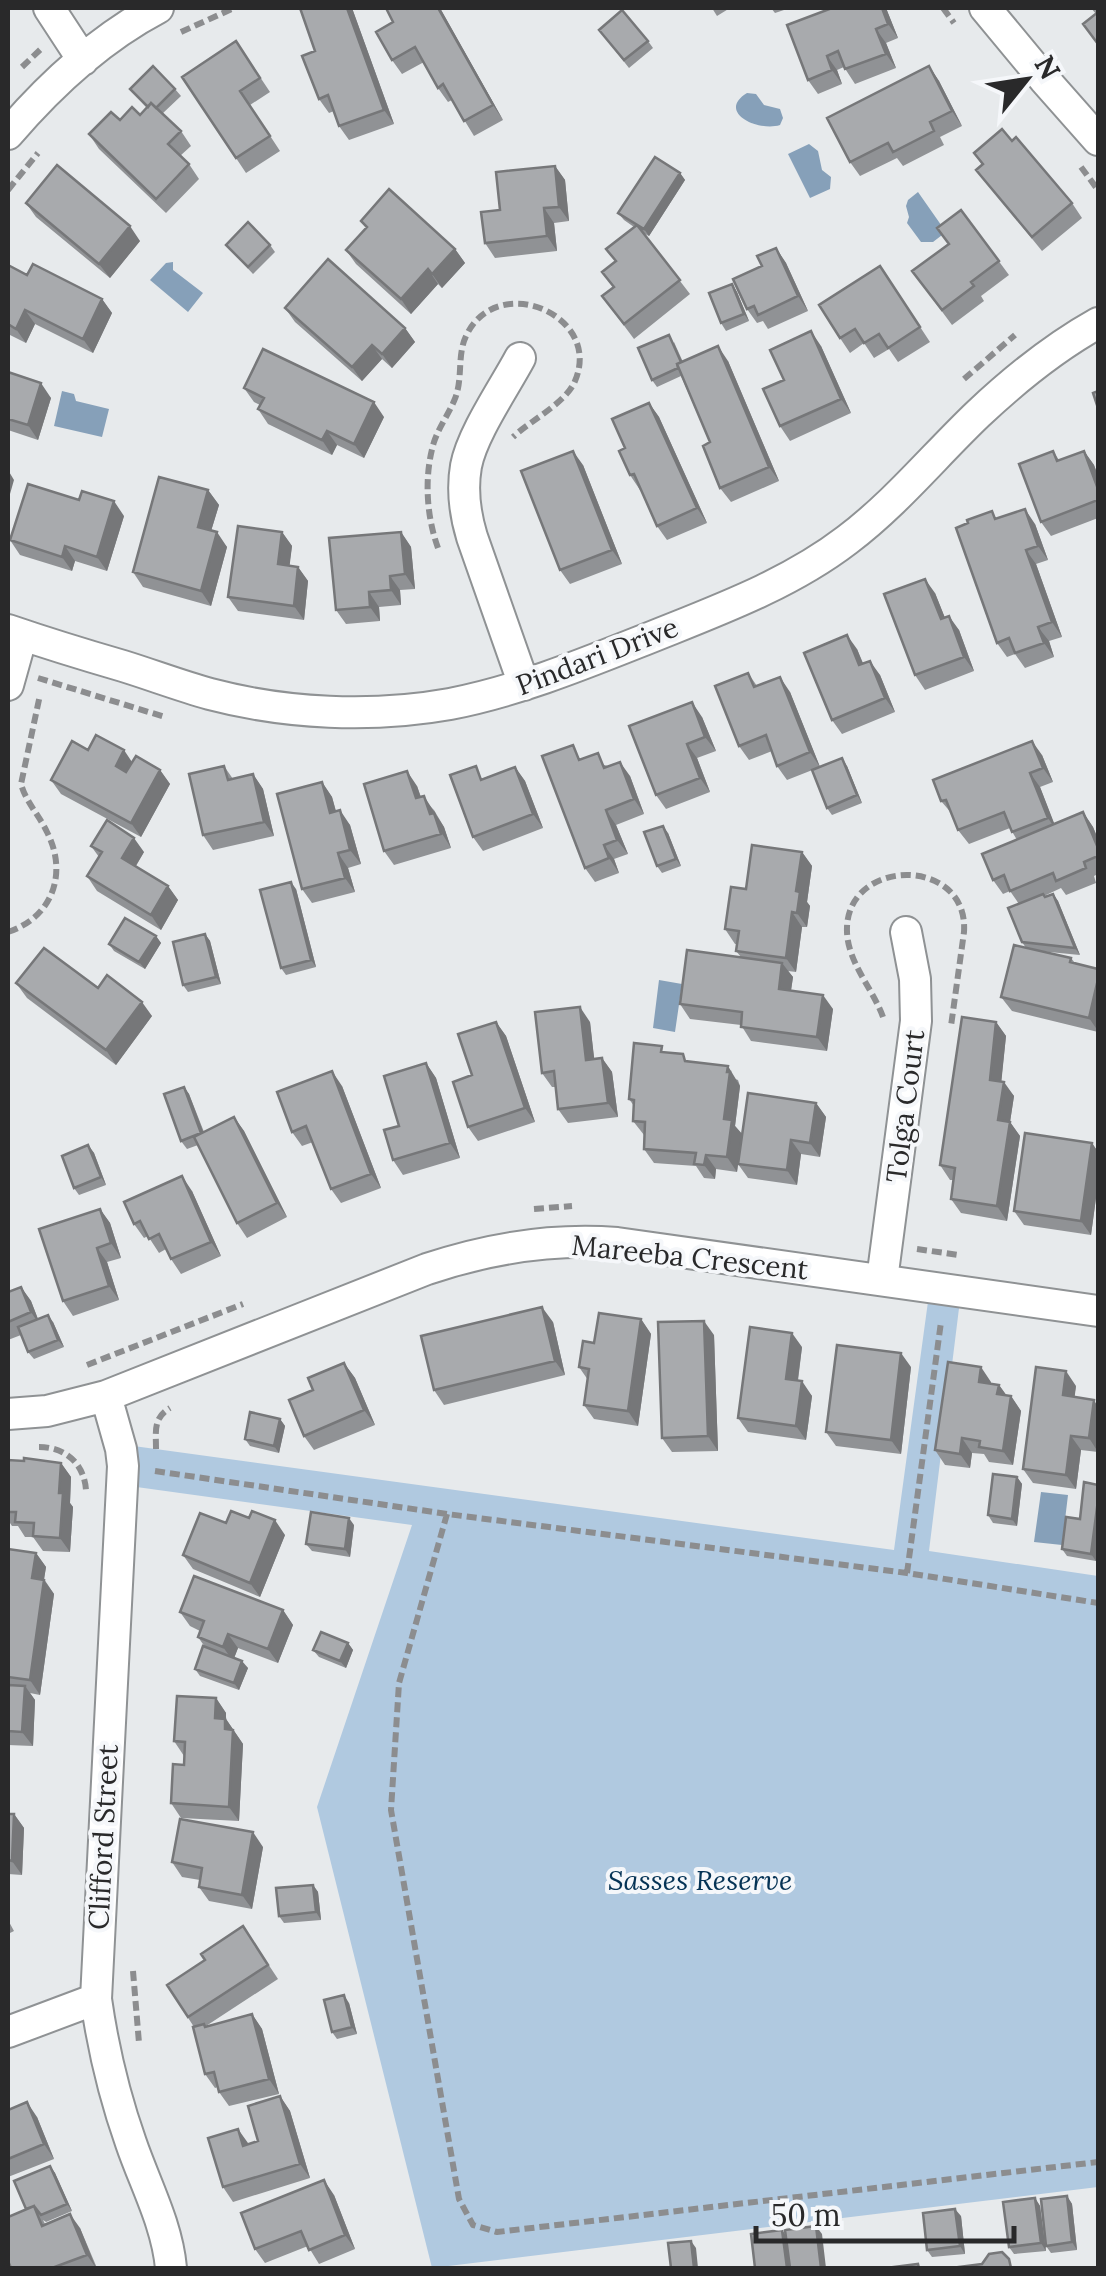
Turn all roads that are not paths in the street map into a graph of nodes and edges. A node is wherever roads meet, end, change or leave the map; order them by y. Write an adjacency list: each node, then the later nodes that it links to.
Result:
1 (49, 8): 4 (street)
2 (158, 8): 4 (street)
3 (985, 8): 6 (street)
4 (83, 60): 5 (street)
5 (8, 134)
6 (1098, 140)
7 (1098, 323): 10 (street, Pindari Drive)
8 (520, 358): 10 (street)
9 (15, 633): 10 (street, Pindari Drive); 11 (street)
10 (524, 684)
11 (8, 685)
12 (906, 932): 13 (street, Tolga Court)
13 (882, 1280): 14 (street, Mareeba Crescent); 15 (street, Mareeba Crescent)
14 (1098, 1311)
15 (106, 1396): 16 (street, Mareeba Crescent); 17 (street, Clifford Street)
16 (8, 1414)
17 (96, 1998): 18 (street); 19 (street, Clifford Street)
18 (8, 2032)
19 (172, 2268)

